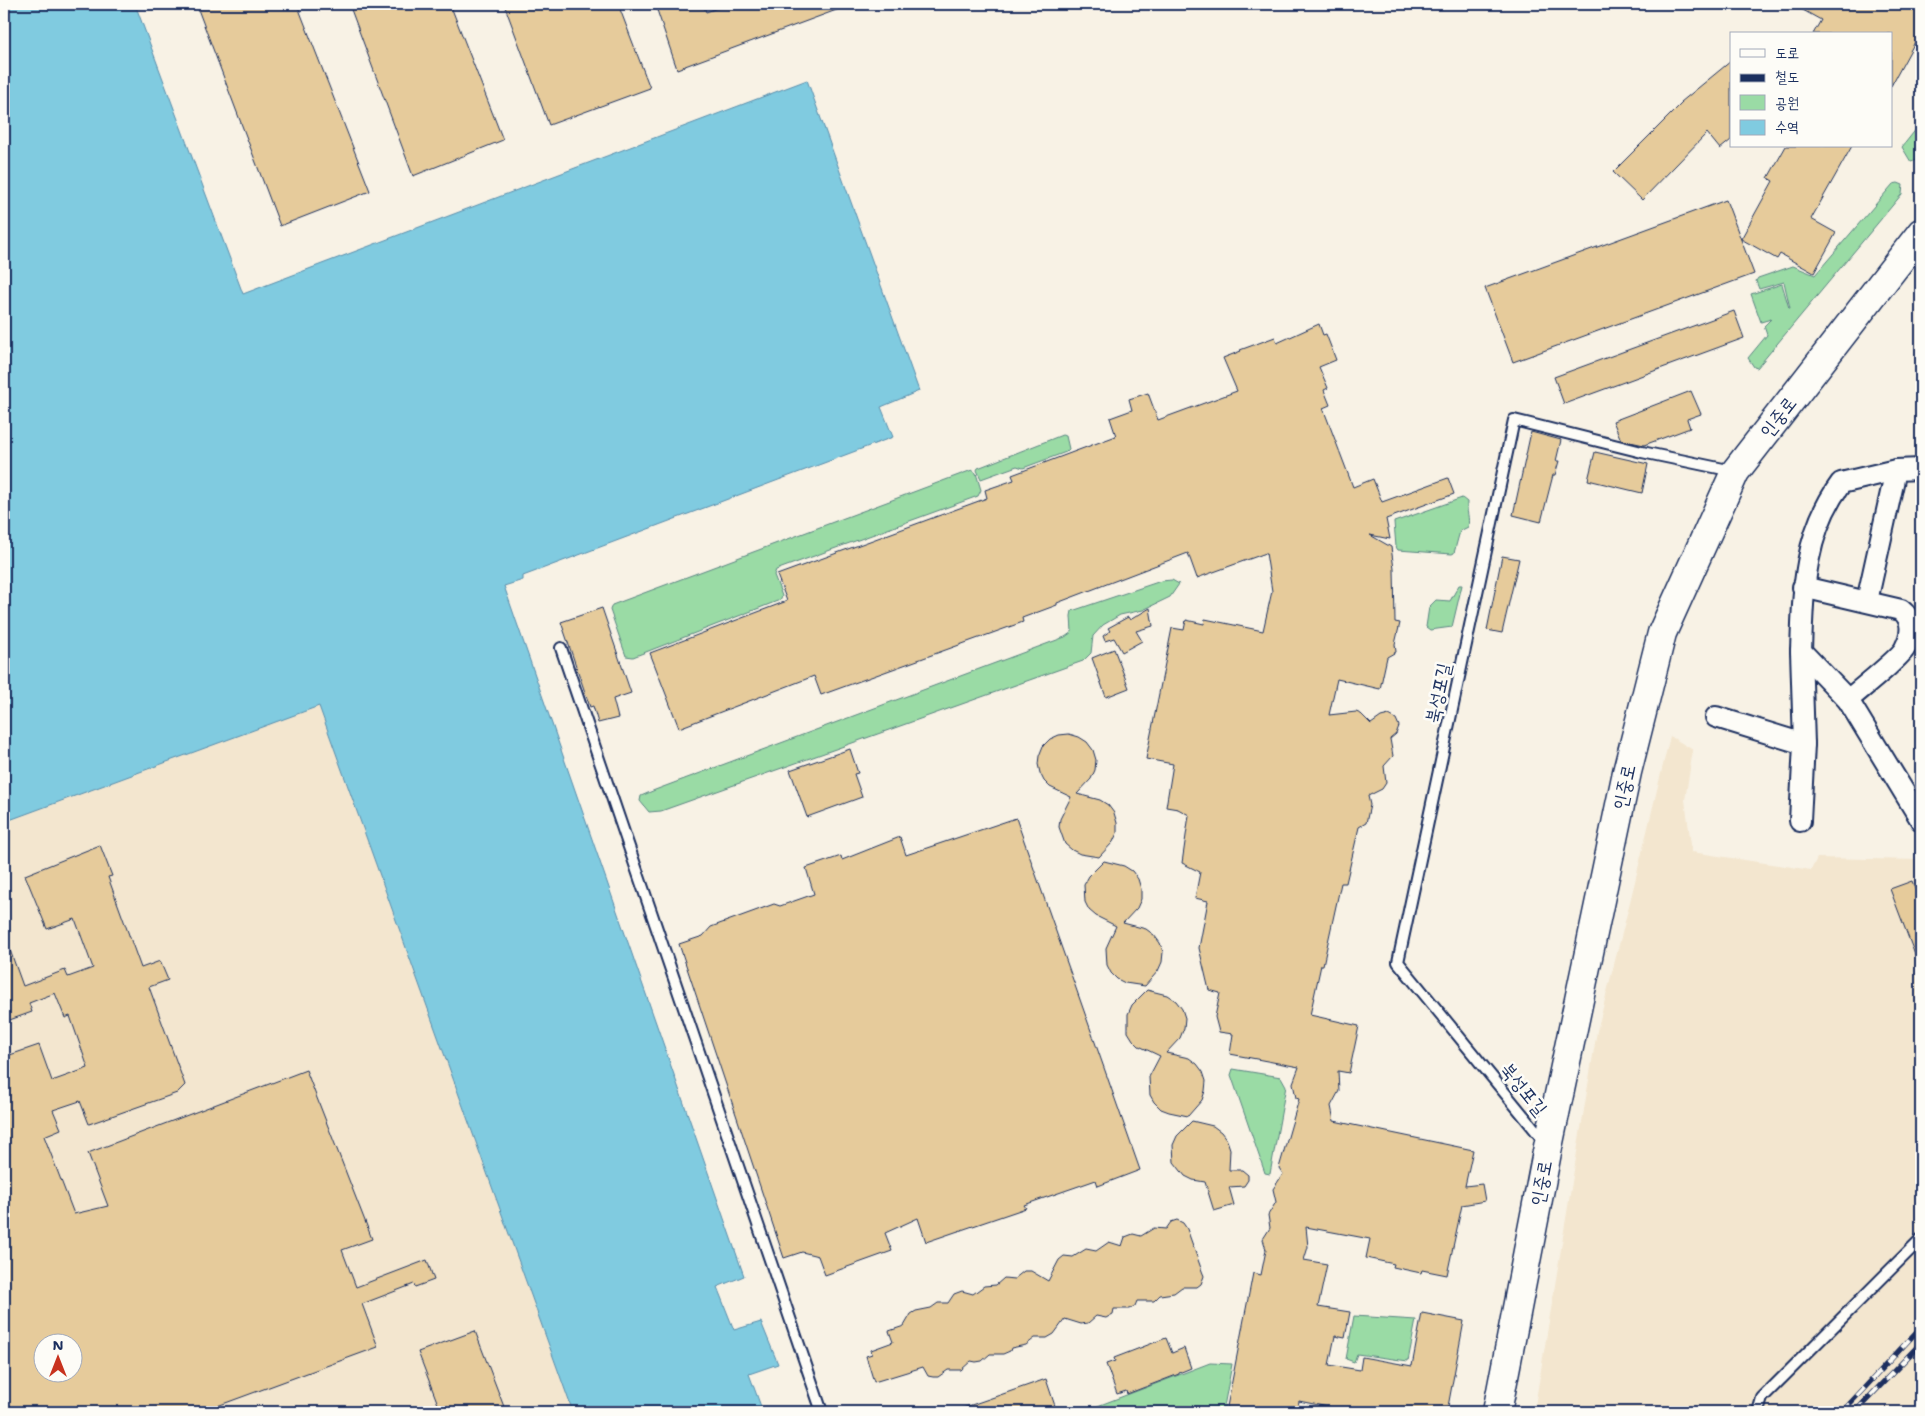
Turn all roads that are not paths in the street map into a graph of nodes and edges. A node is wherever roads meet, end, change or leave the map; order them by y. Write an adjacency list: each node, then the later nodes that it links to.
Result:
1 (1921, 233): 4 (main road, 인중로)
2 (1921, 469): 3 (street)
3 (1896, 470): 5 (street); 6 (street)
4 (1735, 472): 14 (main road, 인중로); 14 (lane, 북성포길)
5 (1804, 587): 6 (street); 8 (street)
6 (1867, 601): 9 (street)
7 (560, 648): 16 (lane)
8 (1801, 651): 9 (street); 11 (street)
9 (1848, 700): 12 (street)
10 (1716, 717): 11 (street)
11 (1804, 744): 13 (street)
12 (1921, 820)
13 (1800, 821)
14 (1548, 1146): 17 (main road, 인중로)
15 (1921, 1239): 18 (lane)
16 (822, 1412)
17 (1497, 1412)
18 (1758, 1412)

